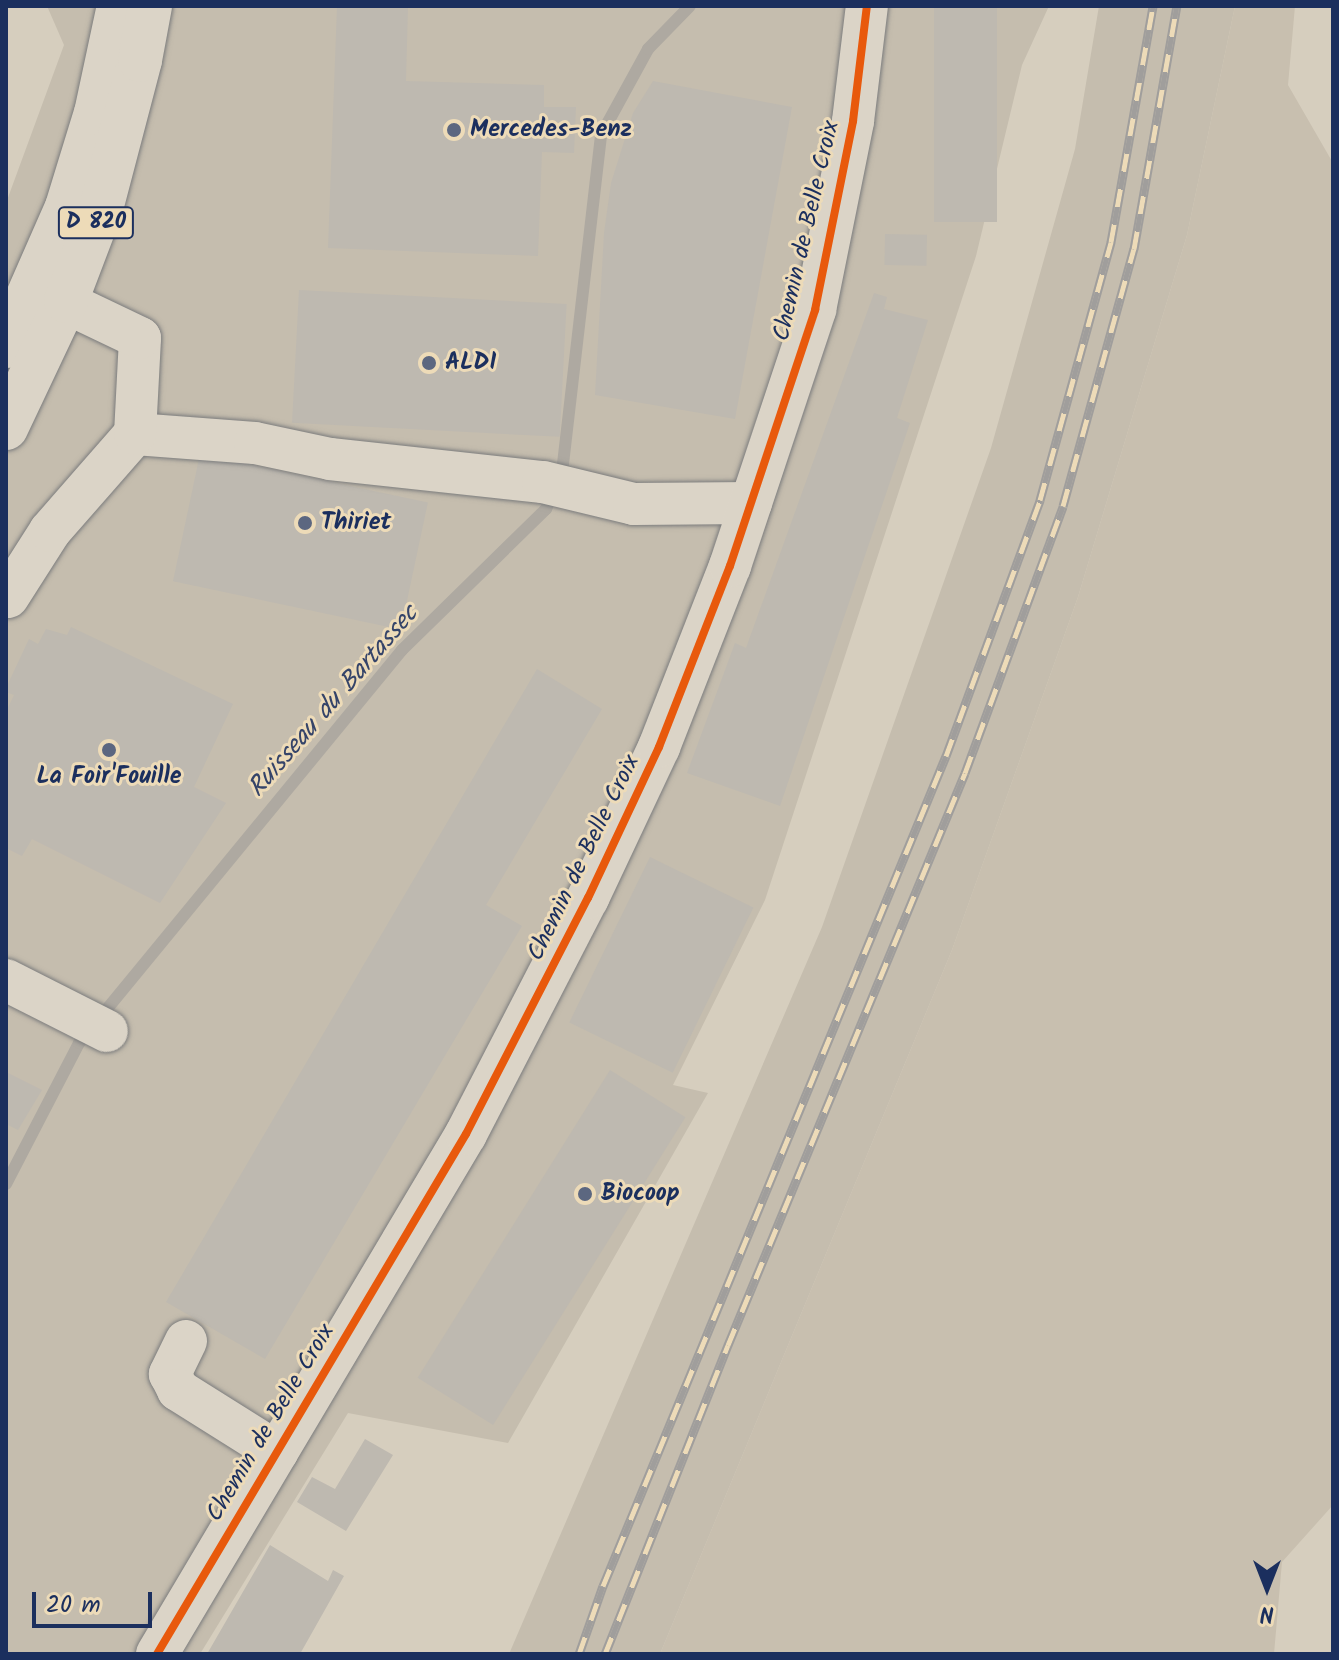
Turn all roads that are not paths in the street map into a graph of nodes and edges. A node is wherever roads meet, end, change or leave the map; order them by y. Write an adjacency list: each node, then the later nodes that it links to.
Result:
1 (119, 6): 4 (main road, D 820)
2 (150, 6): 4 (main road, D 820)
3 (867, 6): 8 (street, Chemin de Belle Croix)
4 (50, 294): 5 (main road, D 820); 6 (main road, D 820); 7 (street)
5 (6, 346)
6 (6, 428)
7 (135, 434): 8 (street); 9 (street)
8 (751, 503): 13 (street, Chemin de Belle Croix)
9 (8, 597)
10 (6, 980): 11 (street)
11 (93, 1024)
12 (186, 1341): 13 (street)
13 (277, 1452): 14 (street, Chemin de Belle Croix)
14 (157, 1654)

